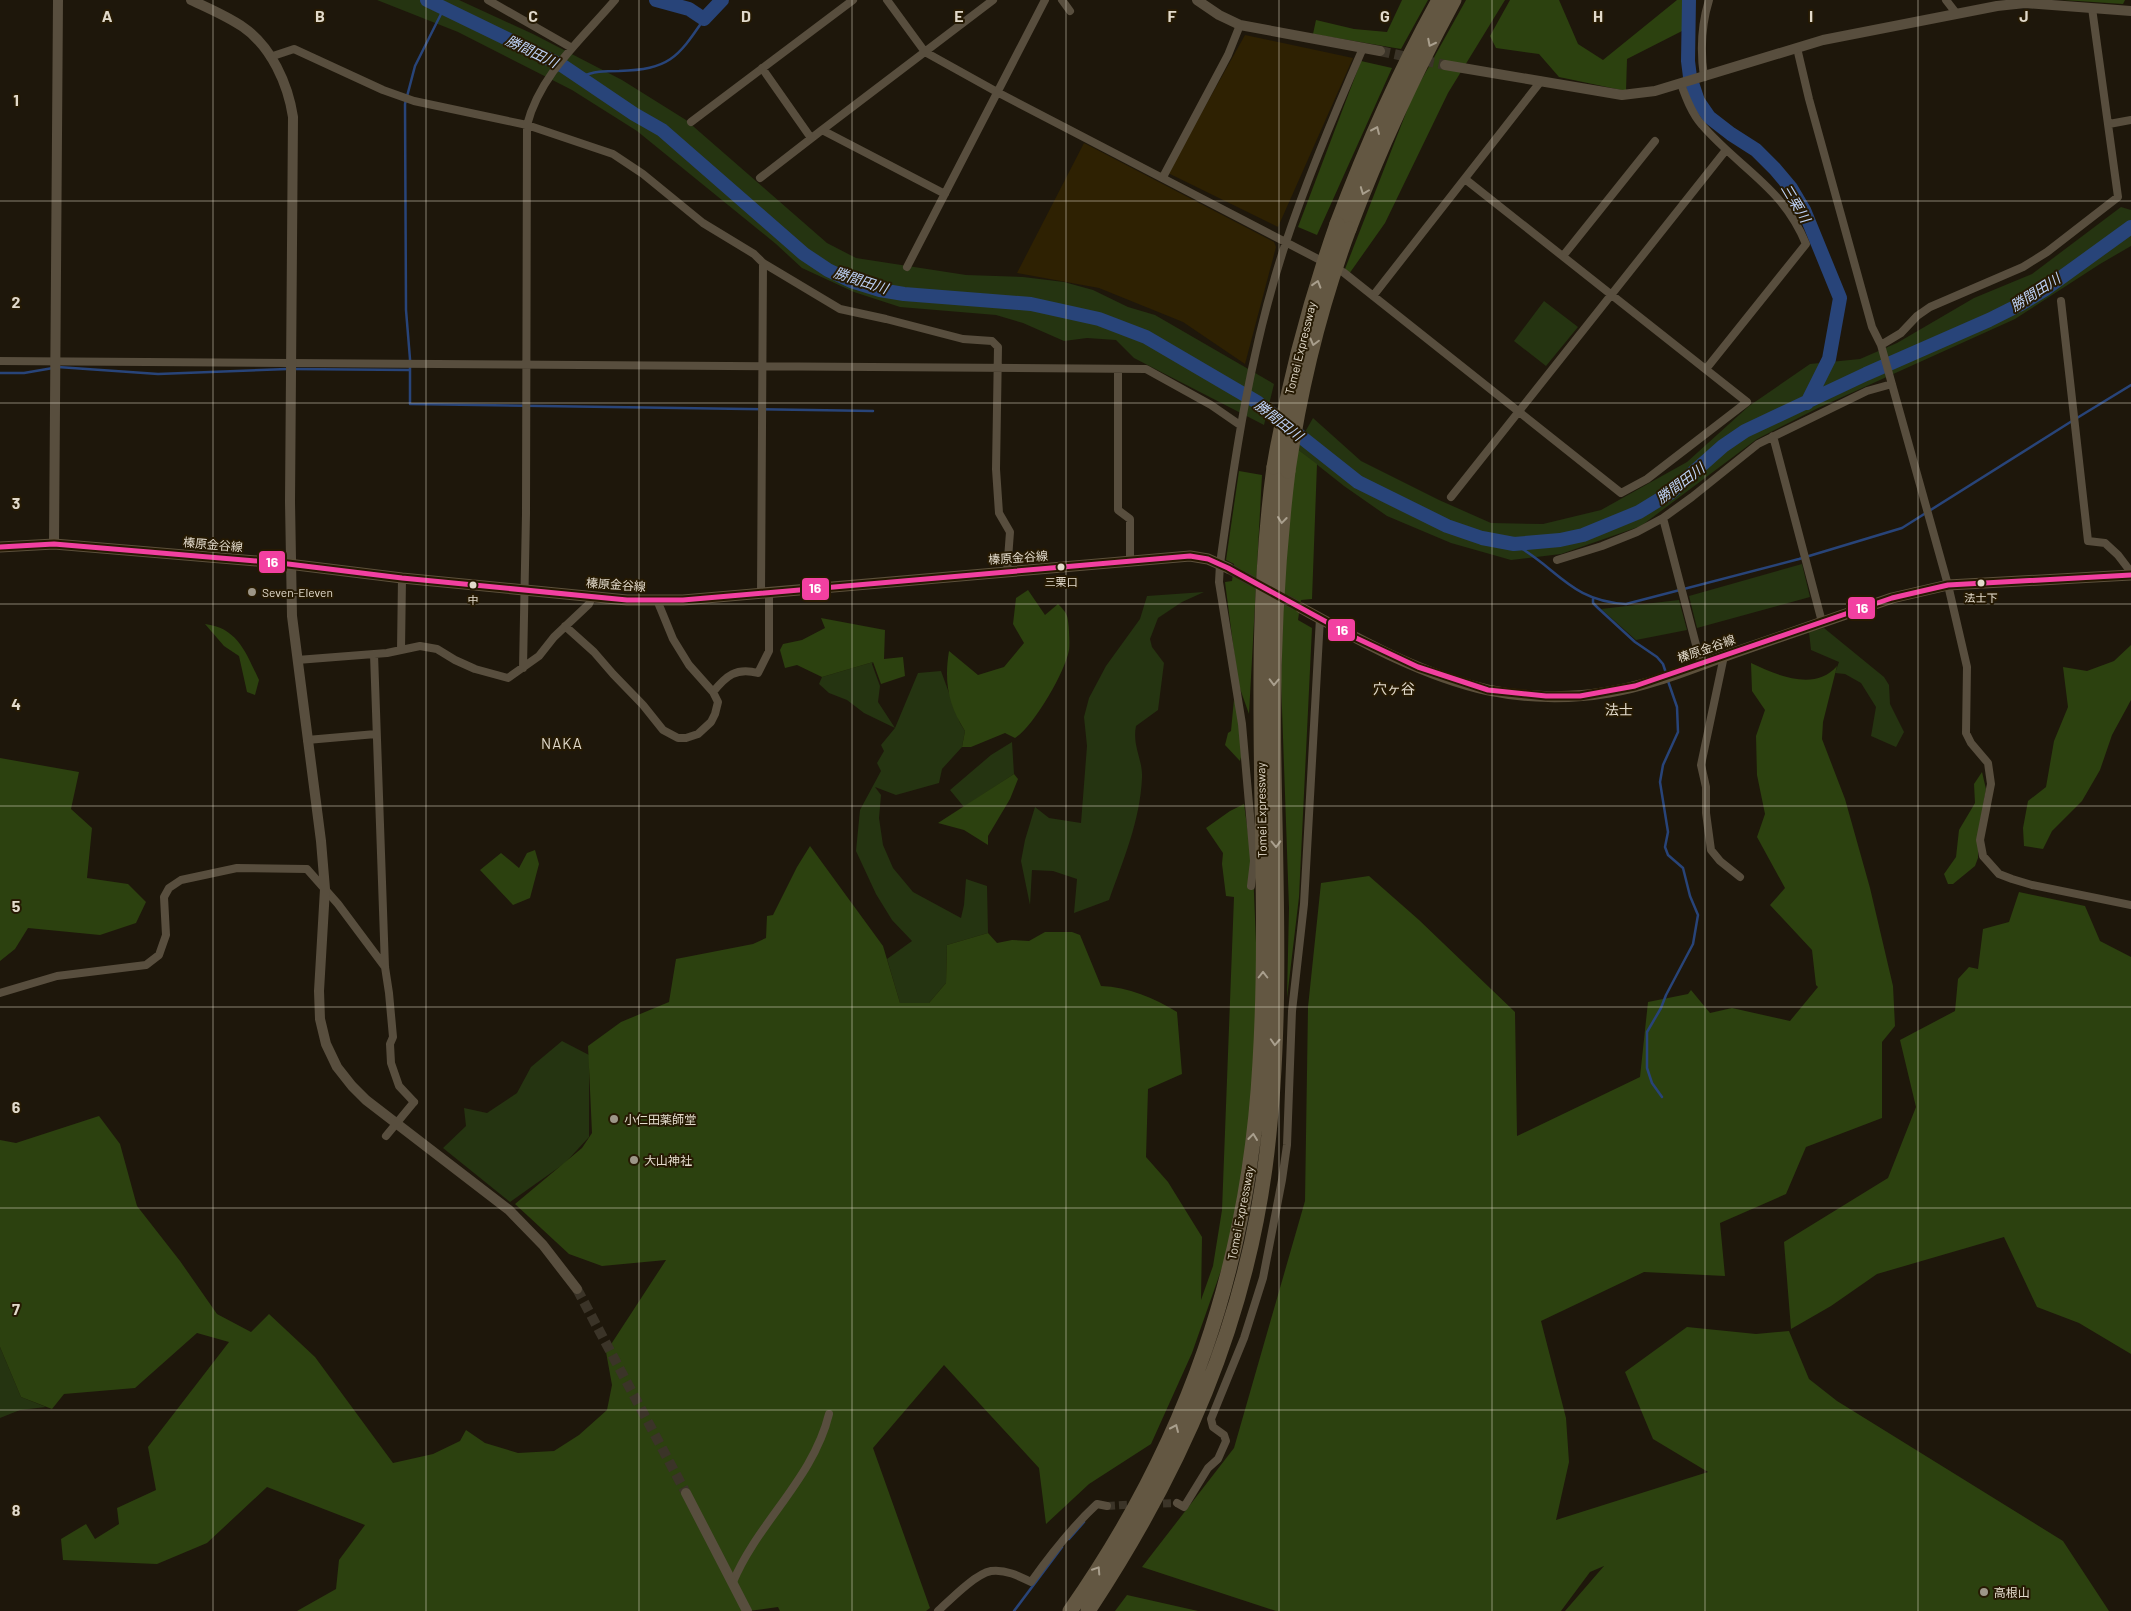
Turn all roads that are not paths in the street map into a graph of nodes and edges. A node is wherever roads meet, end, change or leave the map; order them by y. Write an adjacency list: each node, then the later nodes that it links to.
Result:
1 (58, 0): 54 (street)
2 (191, 0): 25 (street)
3 (488, 0): 20 (street)
4 (614, 0): 20 (street)
5 (853, 0): 27 (street)
6 (887, 0): 24 (street)
7 (993, 0): 24 (street)
8 (1045, 0): 31 (street)
9 (1062, 0): 16 (street)
10 (1197, 0): 19 (street)
11 (1439, 0): 44 (highway, Tomei Expressway, one-way to 11)
12 (1454, 0): 44 (highway, Tomei Expressway, one-way to 44)
13 (1710, 0): 28 (street)
14 (1946, 0): 18 (street)
15 (2092, 8): 17 (street); 18 (street); 34 (street)
16 (1070, 11)
17 (2131, 12)
18 (1956, 14): 22 (street)
19 (1240, 25): 21 (street); 41 (street)
20 (572, 48): 35 (street)
21 (1363, 48): 23 (street); 45 (street)
22 (1797, 48): 28 (street); 52 (street)
23 (1380, 51)
24 (925, 52): 31 (street); 36 (street)
25 (270, 57): 35 (street); 56 (street)
26 (1445, 65): 29 (street)
27 (762, 68): 33 (street); 37 (street)
28 (1704, 77): 30 (street)
29 (1541, 81): 30 (street); 42 (street)
30 (1681, 84): 39 (street)
31 (997, 92): 41 (street); 43 (street)
32 (2131, 120): 34 (street)
33 (691, 122)
34 (2109, 124): 52 (street)
35 (528, 125): 47 (street); 55 (street)
36 (822, 130): 37 (street); 43 (street)
37 (811, 138): 40 (street)
38 (1655, 141): 46 (street)
39 (1726, 150): 49 (street); 60 (street)
40 (760, 178)
41 (1163, 178): 45 (street)
42 (1465, 179): 46 (street); 50 (street)
43 (945, 194): 48 (street)
44 (1343, 226): 65 (highway, Tomei Expressway, bridge)
45 (1286, 243): 50 (street); 63 (street)
46 (1564, 256): 49 (street)
47 (764, 263): 57 (street); 58 (street)
48 (907, 266)
49 (1612, 294): 60 (street); 62 (street)
50 (1373, 296): 62 (street)
51 (2061, 301): 75 (street)
52 (1881, 347): 61 (street)
53 (0, 361): 54 (street)
54 (56, 365): 56 (street); 68 (street)
55 (526, 366): 56 (street); 57 (street); 78 (street)
56 (291, 367): 72 (street)
57 (762, 367): 58 (street); 79 (street)
58 (998, 368): 59 (street); 74 (street)
59 (1118, 369): 63 (street); 71 (street)
60 (1706, 369): 62 (street)
61 (1891, 382): 64 (street); 77 (street)
62 (1519, 411): 66 (street)
63 (1240, 425): 73 (street)
64 (1773, 436): 67 (street); 84 (street)
65 (1281, 469): 110 (highway, Tomei Expressway, one-way to 65); 111 (highway, Tomei Expressway, one-way to 111)
66 (1451, 497)
67 (1663, 518): 70 (street); 90 (street)
68 (54, 544): 69 (main road, 榛原金谷線); 72 (main road, 榛原金谷線)
69 (0, 547)
70 (1557, 560)
71 (1130, 562): 73 (main road, 榛原金谷線); 74 (main road, 榛原金谷線)
72 (291, 564): 76 (main road, 榛原金谷線); 89 (street)
73 (1224, 566): 96 (street)
74 (1007, 572): 79 (main road, 榛原金谷線)
75 (2131, 573): 77 (main road, 榛原金谷線)
76 (402, 578): 78 (main road, 榛原金谷線); 86 (street)
77 (1948, 585): 84 (main road, 榛原金谷線); 98 (street)
78 (524, 590): 80 (main road, 榛原金谷線); 91 (street)
79 (765, 593): 81 (main road, 榛原金谷線); 92 (street)
80 (592, 597): 81 (main road, 榛原金谷線); 85 (street)
81 (657, 600): 92 (street)
82 (1301, 608): 83 (main road, 榛原金谷線)
83 (1320, 618): 90 (main road, 榛原金谷線); 105 (street)
84 (1822, 622): 88 (main road, 榛原金谷線)
85 (565, 626): 91 (street); 92 (street)
86 (401, 650): 87 (street); 91 (street)
87 (374, 654): 89 (street); 93 (street)
88 (1724, 656): 90 (main road, 榛原金谷線); 95 (street)
89 (297, 660): 94 (street)
90 (1701, 664)
91 (523, 668)
92 (713, 692)
93 (376, 734): 94 (street); 99 (street)
94 (307, 740): 97 (street)
95 (1740, 877)
96 (1250, 886)
97 (325, 889): 99 (street); 100 (street); 102 (street)
98 (2131, 904)
99 (385, 967): 101 (street, bridge)
100 (0, 992)
101 (386, 1136)
102 (577, 1289)
103 (829, 1414): 107 (street)
104 (686, 1493): 107 (street)
105 (1176, 1503)
106 (1107, 1506): 109 (street)
107 (733, 1582): 108 (street)
108 (747, 1611)
109 (938, 1611)
110 (1070, 1611)
111 (1088, 1611)

